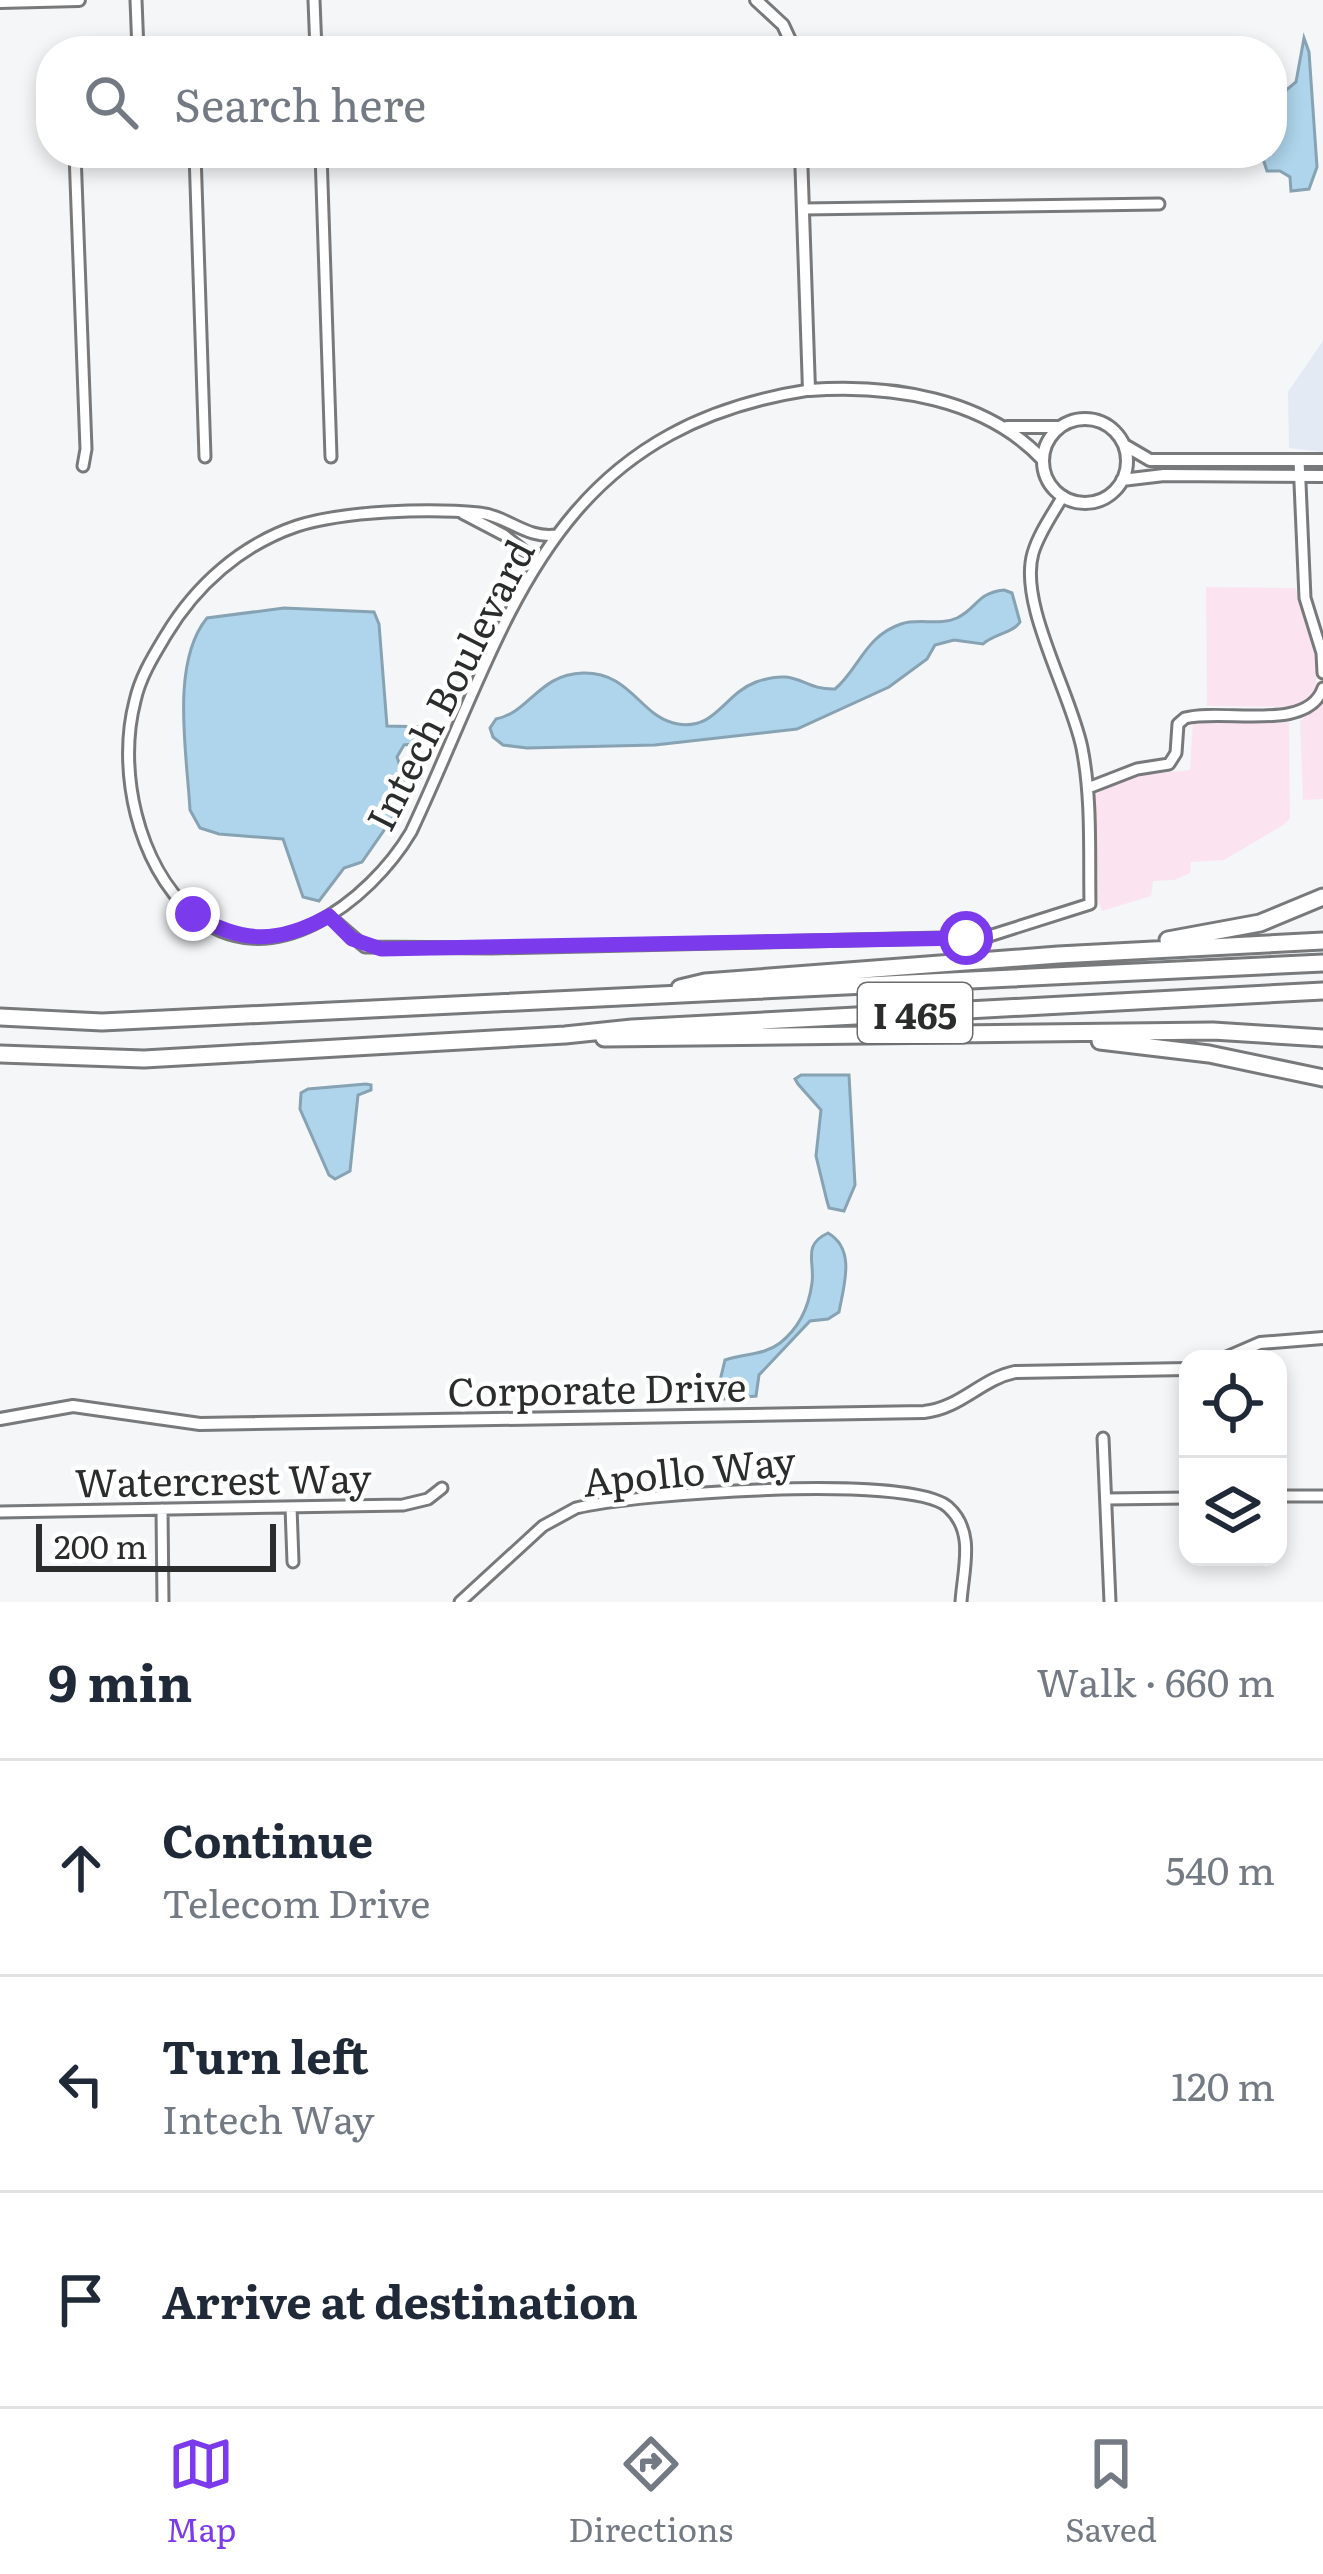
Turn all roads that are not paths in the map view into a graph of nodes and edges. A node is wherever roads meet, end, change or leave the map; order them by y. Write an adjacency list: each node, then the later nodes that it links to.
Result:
1 (79, 0): 5 (street)
2 (136, 0): 6 (street)
3 (314, 0): 7 (street)
4 (756, 0): 8 (street)
5 (0, 2)
6 (137, 36)
7 (315, 36)
8 (788, 36)
9 (76, 168): 24 (street)
10 (195, 168): 19 (street)
11 (321, 168): 20 (street)
12 (802, 168): 14 (street)
13 (1159, 204): 14 (street)
14 (803, 209): 15 (street)
15 (809, 390): 16 (street, Intech Boulevard); 30 (street, Intech Boulevard)
16 (1007, 427): 17 (street, Intech Boulevard); 21 (street, Intech Boulevard)
17 (1060, 427): 18 (street); 21 (street)
18 (1123, 444): 22 (street); 27 (street)
19 (205, 457)
20 (331, 457)
21 (1043, 460): 28 (street)
22 (1298, 460): 23 (street); 25 (street)
23 (1323, 460)
24 (83, 466)
25 (1298, 476): 26 (street); 27 (street); 32 (street)
26 (1323, 476)
27 (1122, 480): 28 (street)
28 (1063, 496): 34 (street)
29 (462, 513): 30 (street); 31 (street); 36 (street, Intech Boulevard)
30 (556, 535): 31 (street, Intech Boulevard)
31 (538, 562): 36 (street, Intech Boulevard)
32 (1323, 673)
33 (1323, 688): 34 (street)
34 (1088, 788): 36 (street)
35 (1323, 897): 38 (highway)
36 (329, 916)
37 (1323, 941): 38 (highway)
38 (1058, 955): 41 (highway)
39 (1323, 963): 41 (highway, I 465)
40 (1323, 992): 43 (highway, I 465)
41 (654, 993): 42 (highway, I 465)
42 (0, 1017)
43 (565, 1035): 44 (highway); 46 (highway, I 465)
44 (1050, 1036): 45 (highway); 47 (highway)
45 (1323, 1038)
46 (0, 1054)
47 (1323, 1078)
48 (1321, 1342): 49 (street)
49 (1244, 1350)
50 (1179, 1369): 51 (street, Corporate Drive)
51 (0, 1419)
52 (1103, 1438): 57 (street)
53 (442, 1488): 58 (street, Watercrest Way)
54 (1287, 1496): 55 (street)
55 (1323, 1496)
56 (1179, 1498): 57 (street)
57 (1106, 1499): 65 (street)
58 (291, 1507): 59 (street, Watercrest Way); 61 (street)
59 (162, 1509): 60 (street, Watercrest Way); 62 (street)
60 (0, 1512)
61 (293, 1562)
62 (163, 1602)
63 (460, 1602): 64 (street, Apollo Way)
64 (961, 1602)
65 (1110, 1602)

